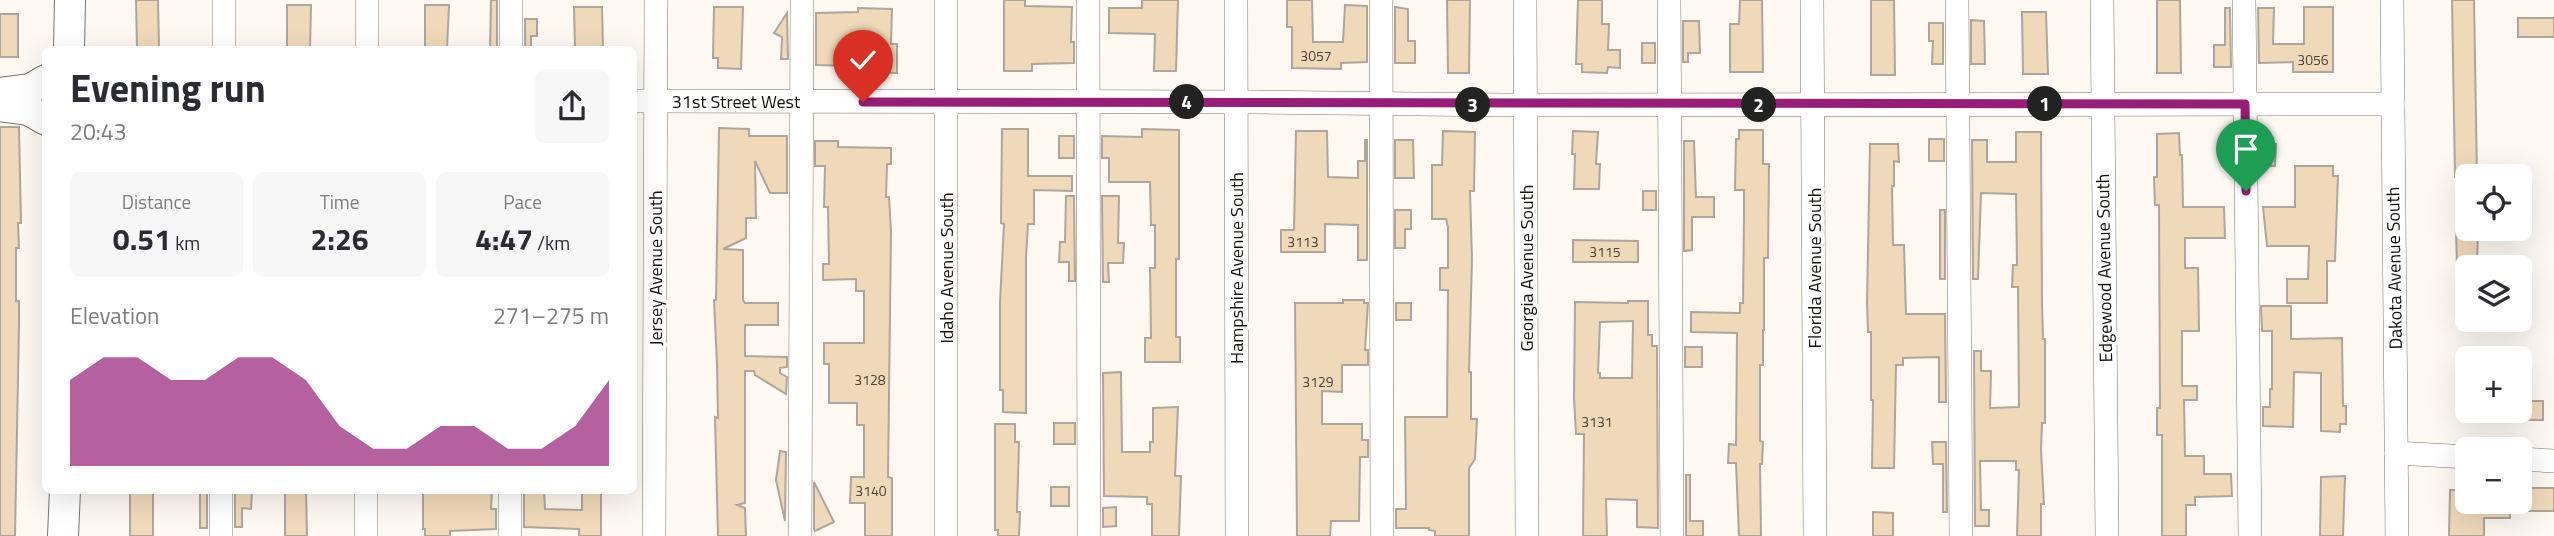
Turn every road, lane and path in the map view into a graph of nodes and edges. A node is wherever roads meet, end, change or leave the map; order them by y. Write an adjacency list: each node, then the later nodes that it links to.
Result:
1 (70, 0): 18 (main road)
2 (224, 0): 19 (street)
3 (367, 0): 20 (street)
4 (511, 0): 21 (street)
5 (656, 0): 24 (street, Jersey Avenue South)
6 (802, 0): 25 (street)
7 (946, 0): 26 (street, Idaho Avenue South)
8 (1088, 0): 28 (street)
9 (1236, 0): 27 (street, Hampshire Avenue South)
10 (1381, 0): 30 (street)
11 (1525, 0): 34 (street, Georgia Avenue South)
12 (1669, 0): 35 (street)
13 (1812, 0): 31 (street, Florida Avenue South)
14 (1957, 0): 36 (street)
15 (2102, 0): 29 (street, Edgewood Avenue South)
16 (2245, 0): 32 (street)
17 (2392, 0): 33 (street, Dakota Avenue South)
18 (69, 46)
19 (224, 46)
20 (367, 46)
21 (511, 46)
22 (42, 82): 23 (main road)
23 (0, 93)
24 (644, 101): 25 (street, 31st Street West); 51 (street, Jersey Avenue South)
25 (802, 102): 26 (street, 31st Street West); 52 (street)
26 (946, 102): 28 (street, 31st Street West); 53 (street, Idaho Avenue South)
27 (1236, 102): 28 (street, 31st Street West); 30 (street, 31st Street West); 55 (street, Hampshire Avenue South)
28 (1088, 103): 54 (street)
29 (2103, 103): 32 (street, 31st Street West); 36 (street, 31st Street West); 61 (street, Edgewood Avenue South)
30 (1381, 104): 34 (street, 31st Street West); 56 (street)
31 (1813, 104): 35 (street, 31st Street West); 36 (street, 31st Street West); 59 (street, Florida Avenue South)
32 (2245, 104): 33 (street, 31st Street West); 62 (street)
33 (2393, 104): 39 (street, Dakota Avenue South)
34 (1526, 105): 35 (street, 31st Street West); 57 (street, Georgia Avenue South)
35 (1669, 105): 58 (street)
36 (1958, 105): 60 (street)
37 (0, 106): 38 (main road)
38 (42, 118)
39 (2396, 453): 40 (street); 63 (street, Dakota Avenue South)
40 (2455, 456)
41 (2532, 460): 42 (street)
42 (2554, 461)
43 (65, 494): 47 (main road)
44 (222, 494): 48 (street)
45 (366, 494): 49 (street)
46 (510, 494): 50 (street)
47 (63, 536)
48 (221, 536)
49 (366, 536)
50 (510, 536)
51 (654, 536)
52 (800, 536)
53 (946, 536)
54 (1089, 536)
55 (1237, 536)
56 (1382, 536)
57 (1527, 536)
58 (1672, 536)
59 (1815, 536)
60 (1961, 536)
61 (2107, 536)
62 (2250, 536)
63 (2397, 536)

